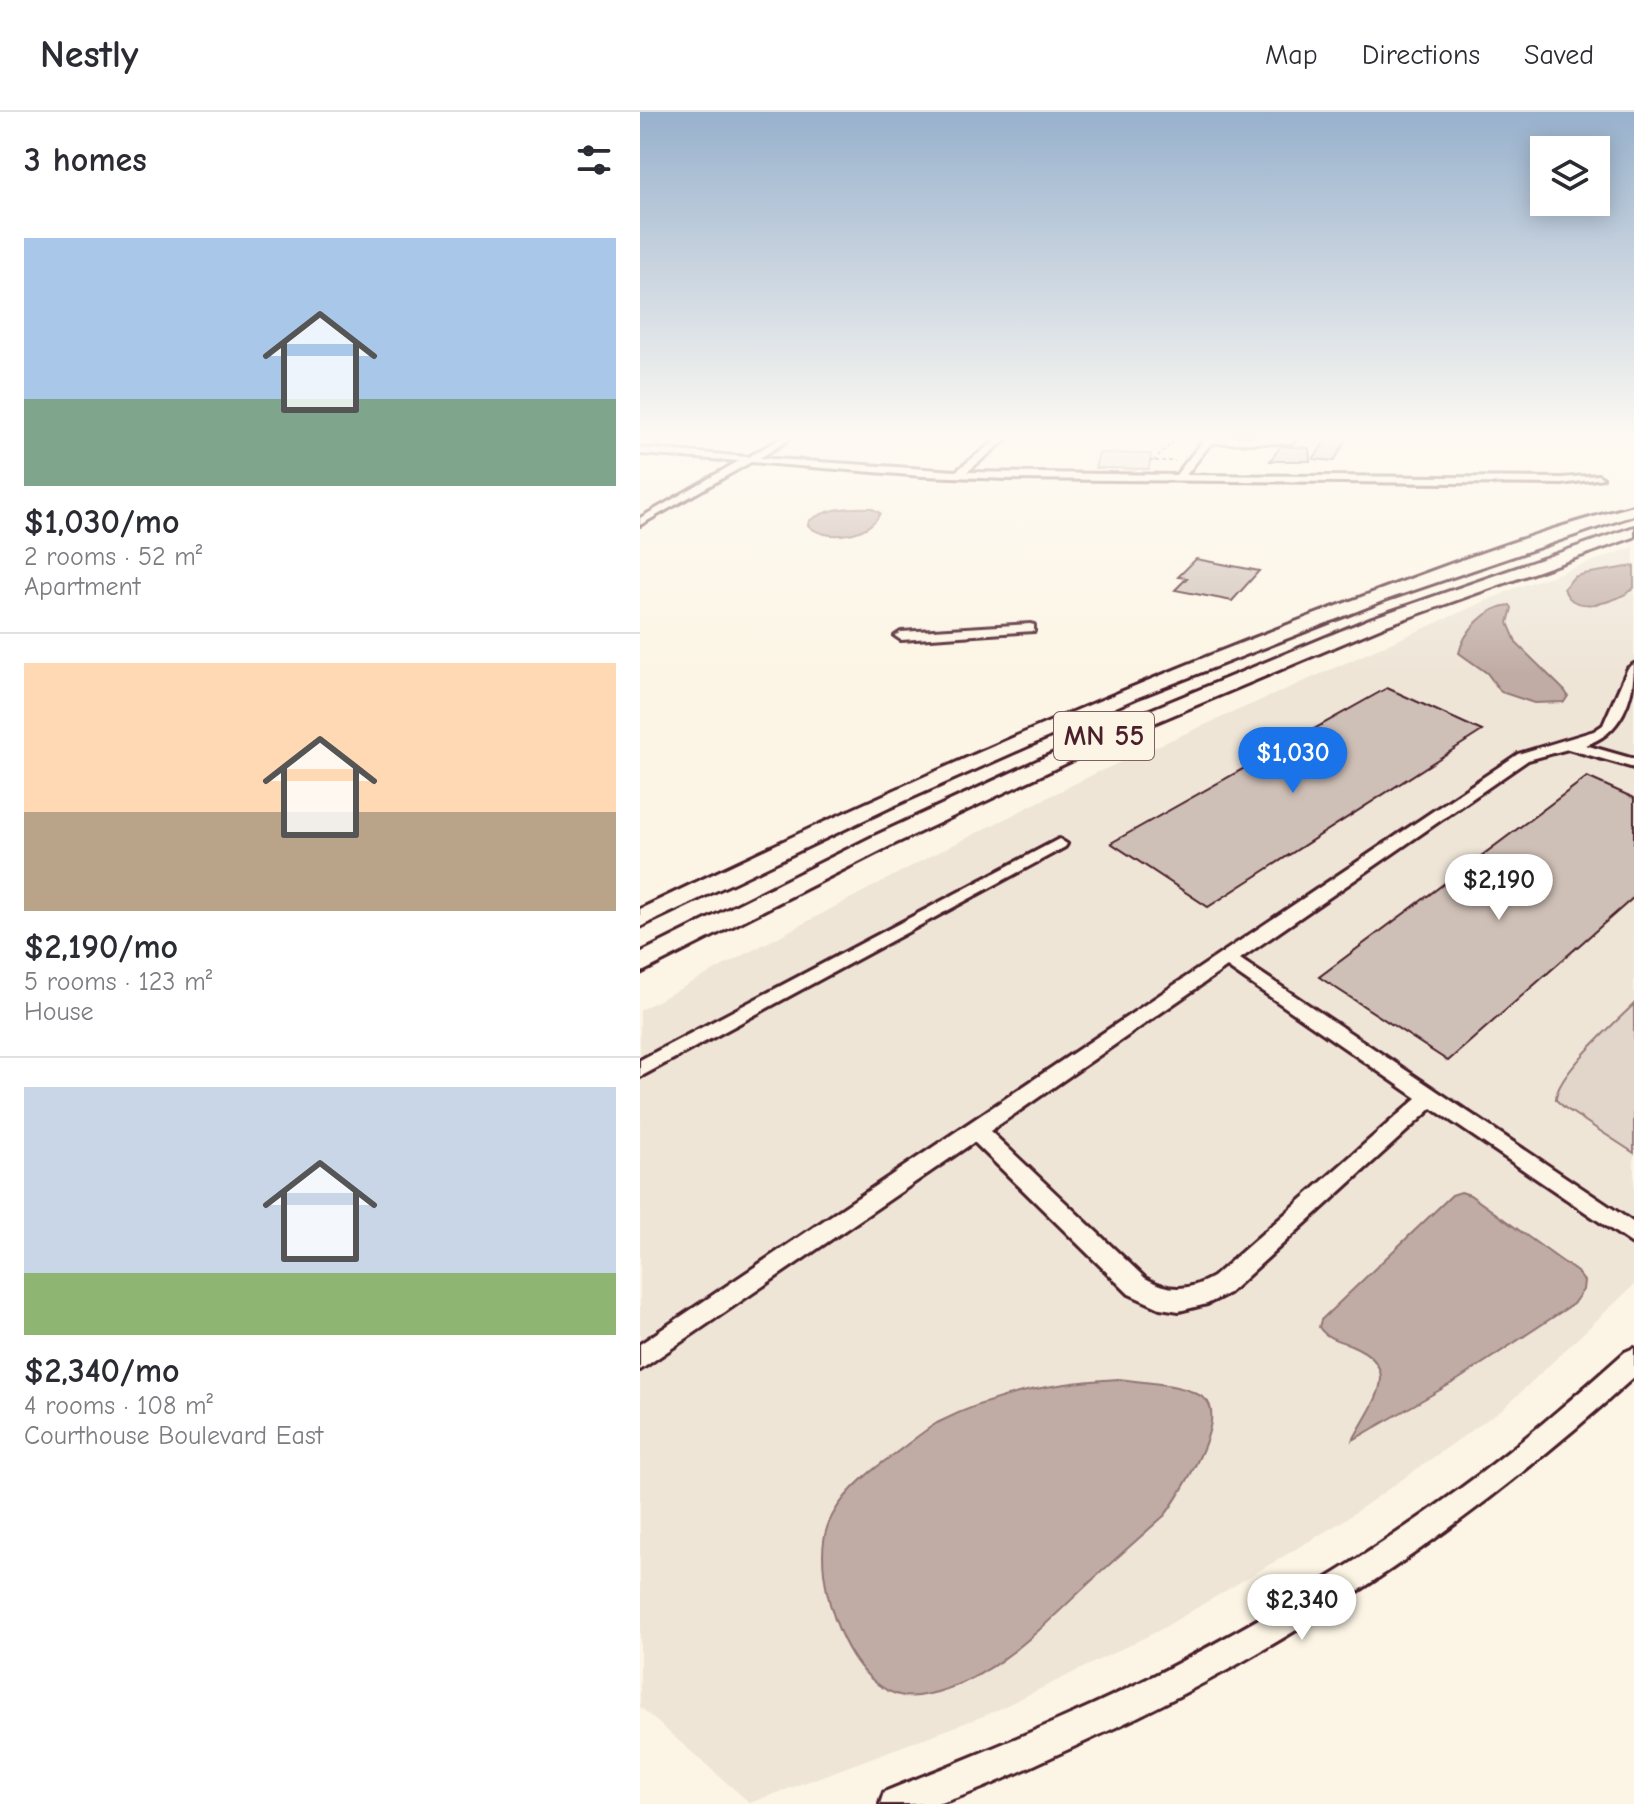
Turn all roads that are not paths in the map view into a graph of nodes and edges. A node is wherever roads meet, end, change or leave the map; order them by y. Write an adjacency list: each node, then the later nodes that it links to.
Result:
1 (1610, 516): 9 (highway, MN 55)
2 (1634, 533): 11 (highway, MN 55)
3 (1030, 628): 4 (street)
4 (901, 636)
5 (1634, 668): 6 (street)
6 (1572, 746): 7 (street); 10 (street)
7 (1634, 764)
8 (1059, 844): 12 (street)
9 (640, 919)
10 (1228, 959): 13 (street); 14 (street)
11 (640, 964)
12 (640, 1069)
13 (1431, 1097): 14 (street); 15 (street)
14 (975, 1130): 16 (street)
15 (1634, 1235)
16 (640, 1358)
17 (1634, 1360): 18 (street)
18 (896, 1804)

